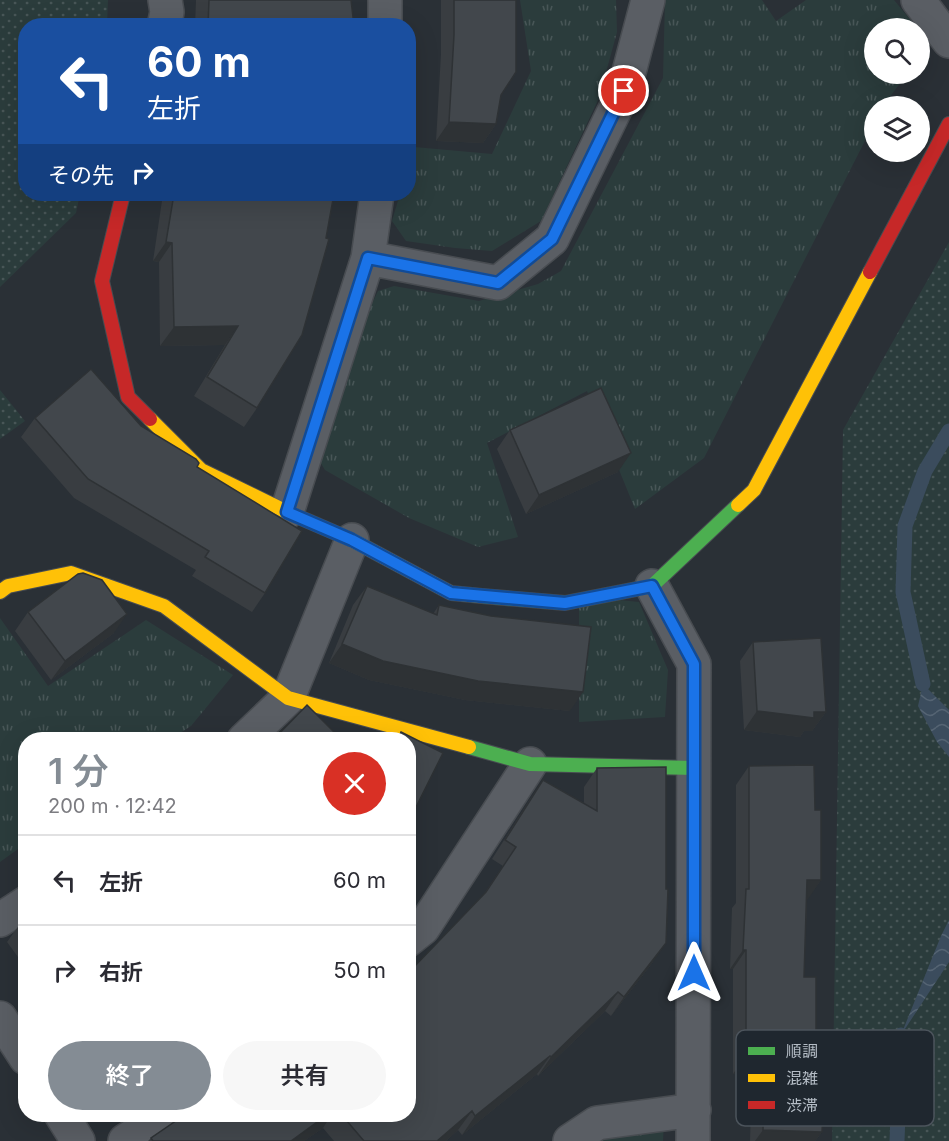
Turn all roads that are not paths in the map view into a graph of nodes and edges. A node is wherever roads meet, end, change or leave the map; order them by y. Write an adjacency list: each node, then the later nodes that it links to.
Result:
1 (165, 0): 5 (street)
2 (385, 0): 6 (street)
3 (648, 0): 11 (street)
4 (918, 0): 7 (street)
5 (166, 18)
6 (385, 18)
7 (949, 41)
8 (949, 124): 14 (street)
9 (121, 201): 12 (street)
10 (376, 201): 11 (street)
11 (368, 258): 12 (street)
12 (287, 512): 13 (street)
13 (352, 540): 14 (street); 16 (street)
14 (652, 586): 21 (street)
15 (0, 592): 16 (street)
16 (288, 698): 17 (street); 18 (street)
17 (252, 732)
18 (413, 732)
19 (416, 733): 20 (street)
20 (530, 764): 21 (street); 24 (street)
21 (694, 768): 29 (street)
22 (18, 908): 23 (street)
23 (0, 920)
24 (416, 934)
25 (0, 1018): 26 (street)
26 (18, 1046)
27 (66, 1122): 30 (street)
28 (155, 1122): 31 (street)
29 (694, 1126): 32 (street)
30 (78, 1141)
31 (125, 1141)
32 (570, 1141)

